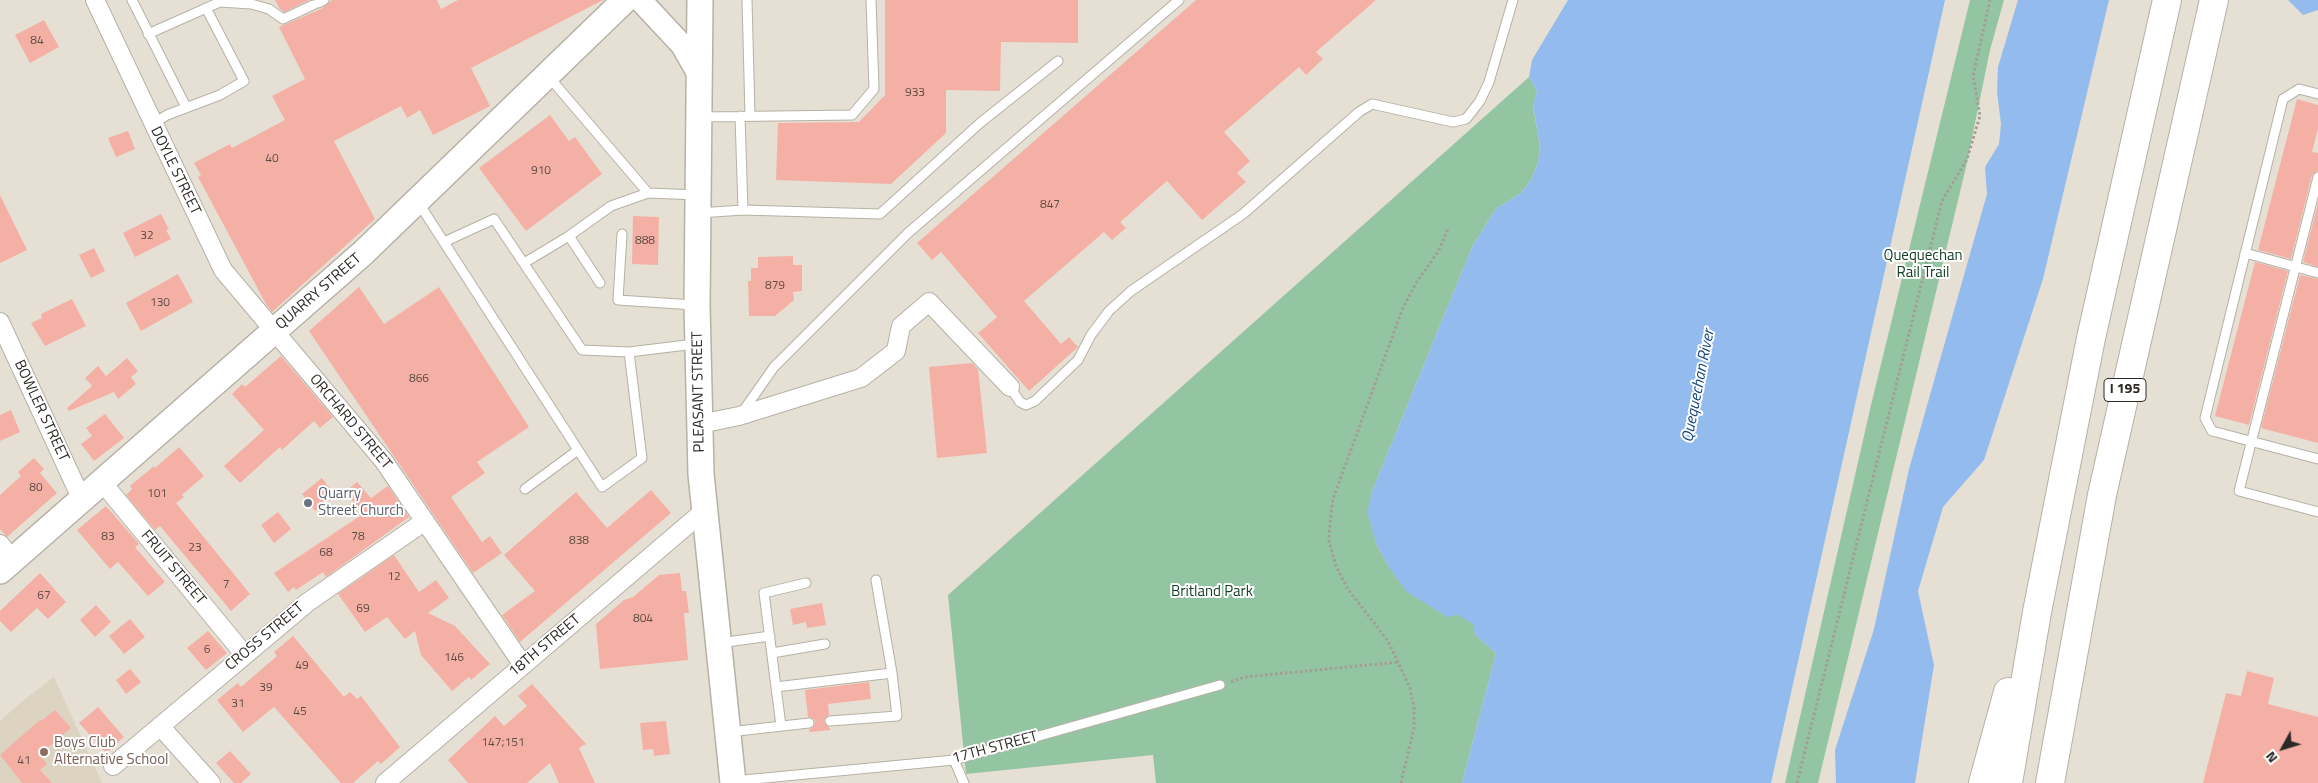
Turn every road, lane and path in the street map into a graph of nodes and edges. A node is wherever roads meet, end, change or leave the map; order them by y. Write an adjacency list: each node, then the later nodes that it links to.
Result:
1 (95, 0): 24 (street, DOYLE STREET)
2 (132, 0): 15 (lane)
3 (625, 0): 18 (main road, QUARRY STREET)
4 (640, 0): 17 (street)
5 (700, 0): 17 (main road, PLEASANT STREET)
6 (747, 0): 22 (lane)
7 (872, 0): 22 (lane)
8 (1179, 0): 45 (lane)
9 (1513, 0): 44 (lane)
10 (1990, 0): 82 (path)
11 (2167, 0): 56 (highway, I 195)
12 (2214, 0): 85 (highway, I 195)
13 (318, 3): 14 (lane)
14 (206, 8): 15 (lane); 20 (lane)
15 (148, 34): 20 (lane)
16 (1058, 61): 29 (lane)
17 (698, 73): 23 (main road, PLEASANT STREET)
18 (548, 76): 26 (lane); 27 (main road, QUARRY STREET)
19 (2318, 94): 34 (lane)
20 (186, 107): 24 (lane)
21 (740, 116): 22 (lane); 23 (lane); 29 (lane)
22 (750, 116)
23 (698, 117): 28 (main road, PLEASANT STREET)
24 (153, 124): 41 (street, DOYLE STREET)
25 (2318, 177): 36 (lane)
26 (648, 193): 28 (lane); 32 (lane)
27 (417, 201): 33 (lane); 41 (main road, QUARRY STREET)
28 (698, 204): 29 (lane); 39 (main road, PLEASANT STREET)
29 (743, 210)
30 (1448, 229): 65 (path)
31 (622, 234): 39 (lane)
32 (569, 236): 35 (lane); 38 (lane)
33 (444, 242): 35 (lane); 48 (lane)
34 (2245, 253): 36 (lane); 47 (lane)
35 (524, 264): 43 (lane)
36 (2295, 267): 37 (lane); 47 (lane)
37 (2318, 273)
38 (600, 283)
39 (697, 305): 42 (main road, PLEASANT STREET)
40 (0, 322): 52 (street, BOWLER STREET)
41 (274, 331): 50 (main road, QUARRY STREET); 55 (street, ORCHARD STREET)
42 (698, 344): 43 (lane); 46 (main road, PLEASANT STREET)
43 (629, 352): 48 (lane)
44 (1010, 387): 45 (street)
45 (739, 416): 46 (street)
46 (700, 424): 53 (main road, PLEASANT STREET)
47 (2252, 442): 49 (lane); 54 (lane)
48 (578, 450): 51 (lane)
49 (2318, 459)
50 (102, 482): 52 (main road, QUARRY STREET); 63 (street, FRUIT STREET)
51 (525, 489)
52 (82, 500): 57 (main road, QUARRY STREET)
53 (706, 510): 61 (main road, PLEASANT STREET); 66 (street, 18TH STREET)
54 (2318, 512)
55 (425, 521): 63 (street, CROSS STREET); 66 (street, ORCHARD STREET)
56 (2050, 544): 83 (highway); 84 (highway, I 195)
57 (4, 558)
58 (876, 580): 67 (lane)
59 (806, 583): 60 (lane)
60 (770, 636): 61 (lane); 64 (lane)
61 (719, 644): 74 (main road, PLEASANT STREET)
62 (825, 644): 64 (lane)
63 (244, 654): 72 (street, CROSS STREET)
64 (772, 654): 69 (lane)
65 (1399, 662): 68 (path); 81 (path)
66 (523, 665): 79 (street, 18TH STREET)
67 (892, 673): 69 (lane); 70 (lane)
68 (1220, 685): 75 (lane, 17TH STREET)
69 (776, 687): 73 (lane)
70 (830, 721)
71 (809, 723): 73 (lane)
72 (160, 726): 76 (street, CROSS STREET); 78 (street)
73 (781, 726): 74 (lane)
74 (728, 732): 77 (main road, PLEASANT STREET)
75 (954, 760): 77 (lane, 17TH STREET); 80 (lane)
76 (113, 766)
77 (733, 782)
78 (211, 783)
79 (385, 783)
80 (964, 783)
81 (1401, 783)
82 (1797, 783)
83 (1983, 783)
84 (2008, 783)
85 (2050, 783)

